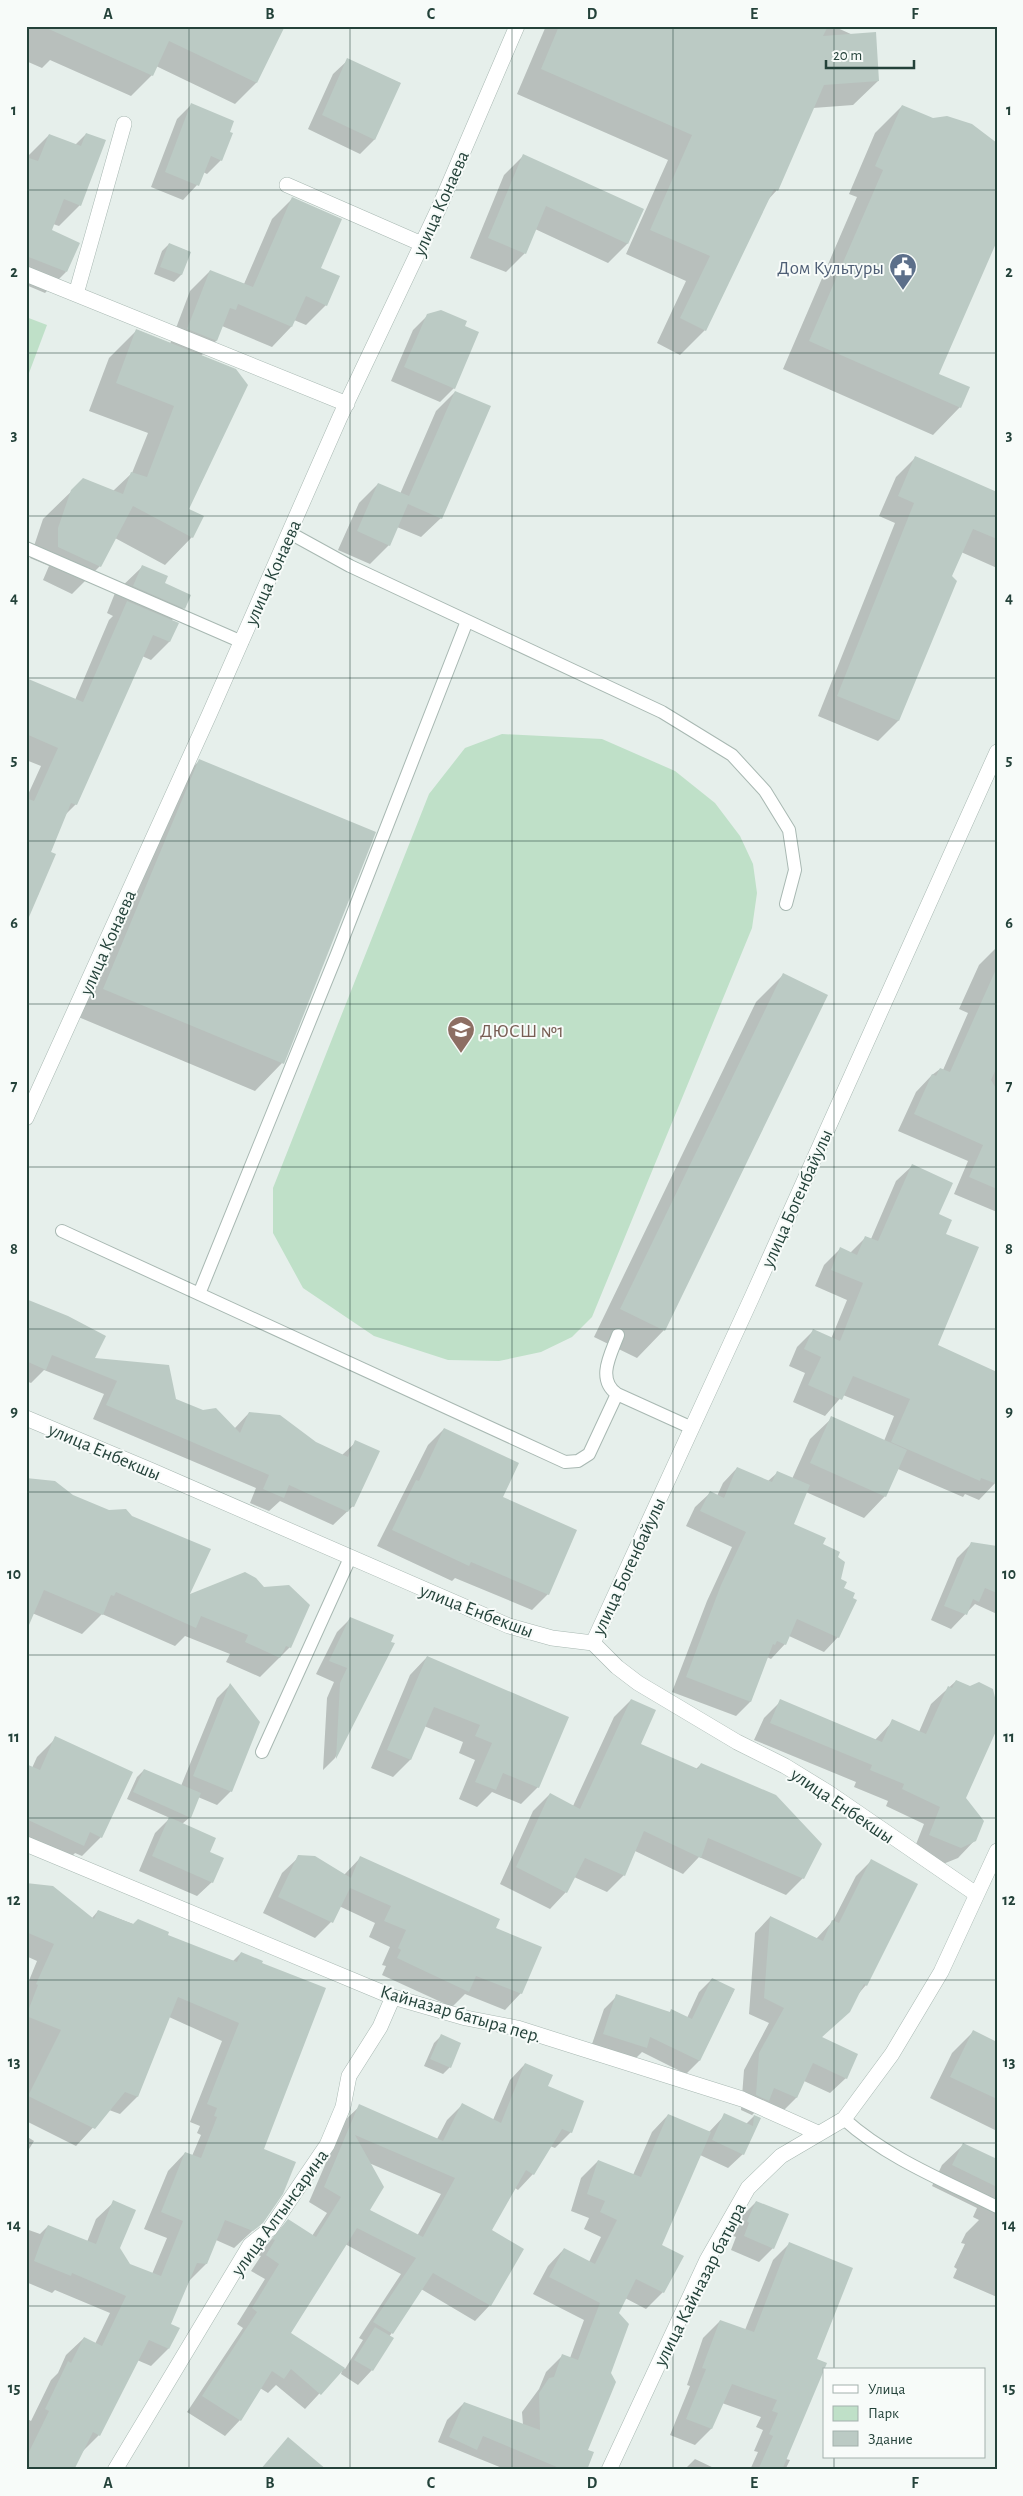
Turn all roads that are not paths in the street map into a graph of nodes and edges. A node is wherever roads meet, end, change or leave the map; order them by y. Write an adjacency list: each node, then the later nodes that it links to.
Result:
1 (517, 26): 4 (street, улица Конаева)
2 (124, 124): 6 (street)
3 (287, 185): 4 (street)
4 (422, 244): 7 (street, улица Конаева)
5 (26, 274): 6 (street)
6 (76, 294): 7 (street)
7 (347, 404): 8 (street, улица Конаева)
8 (290, 533): 10 (lane); 11 (street, улица Конаева)
9 (26, 548): 11 (lane)
10 (467, 621): 13 (lane); 16 (lane)
11 (242, 642): 14 (street, улица Конаева)
12 (997, 752): 20 (street, улица Богенбайулы)
13 (786, 904)
14 (26, 1118)
15 (62, 1231): 16 (lane)
16 (199, 1294): 18 (lane)
17 (618, 1335): 18 (lane)
18 (616, 1394): 20 (lane)
19 (26, 1418): 21 (street, улица Енбекшы)
20 (692, 1428): 22 (street, улица Богенбайулы)
21 (350, 1558): 22 (street, улица Енбекшы); 23 (lane)
22 (593, 1642): 26 (street, улица Енбекшы)
23 (262, 1752)
24 (26, 1844): 27 (street, Кайназар батыра пер.)
25 (997, 1851): 26 (street, улица Кайназар батыра)
26 (976, 1894): 28 (street, улица Кайназар батыра)
27 (393, 1998): 29 (street, Кайназар батыра пер.); 31 (street, улица Алтынсарина)
28 (844, 2119): 29 (street, улица Кайназар батыра); 30 (lane)
29 (818, 2133): 32 (street, улица Кайназар батыра)
30 (997, 2207)
31 (115, 2470)
32 (609, 2470)

